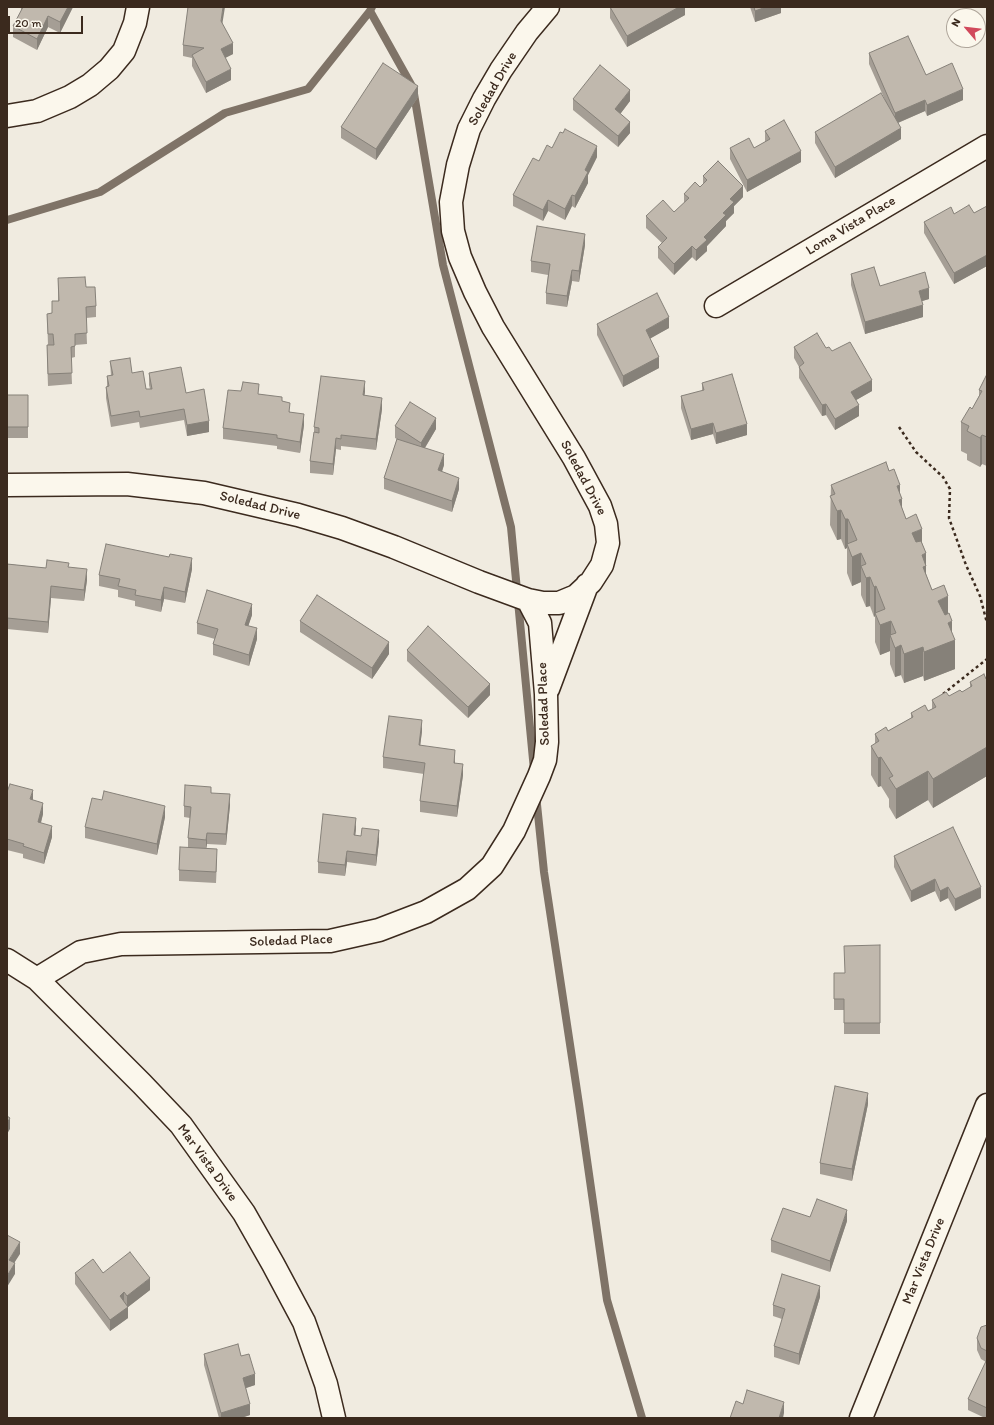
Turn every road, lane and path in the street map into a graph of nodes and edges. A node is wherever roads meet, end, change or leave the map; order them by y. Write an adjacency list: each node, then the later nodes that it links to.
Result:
1 (138, 7): 3 (street)
2 (548, 7): 8 (street, Soledad Drive)
3 (7, 116)
4 (987, 146): 5 (street, Loma Vista Place)
5 (716, 306)
6 (899, 427): 10 (path)
7 (7, 485): 9 (street, Soledad Drive)
8 (587, 585): 9 (street, Soledad Drive); 12 (street)
9 (528, 600): 12 (street, Soledad Place)
10 (987, 623)
11 (987, 659): 13 (path)
12 (546, 694): 15 (street, Soledad Place)
13 (941, 696)
14 (7, 960): 15 (street, Mar Vista Drive)
15 (37, 979): 17 (street, Mar Vista Drive)
16 (987, 1105): 18 (street, Mar Vista Drive)
17 (334, 1418)
18 (861, 1418)

